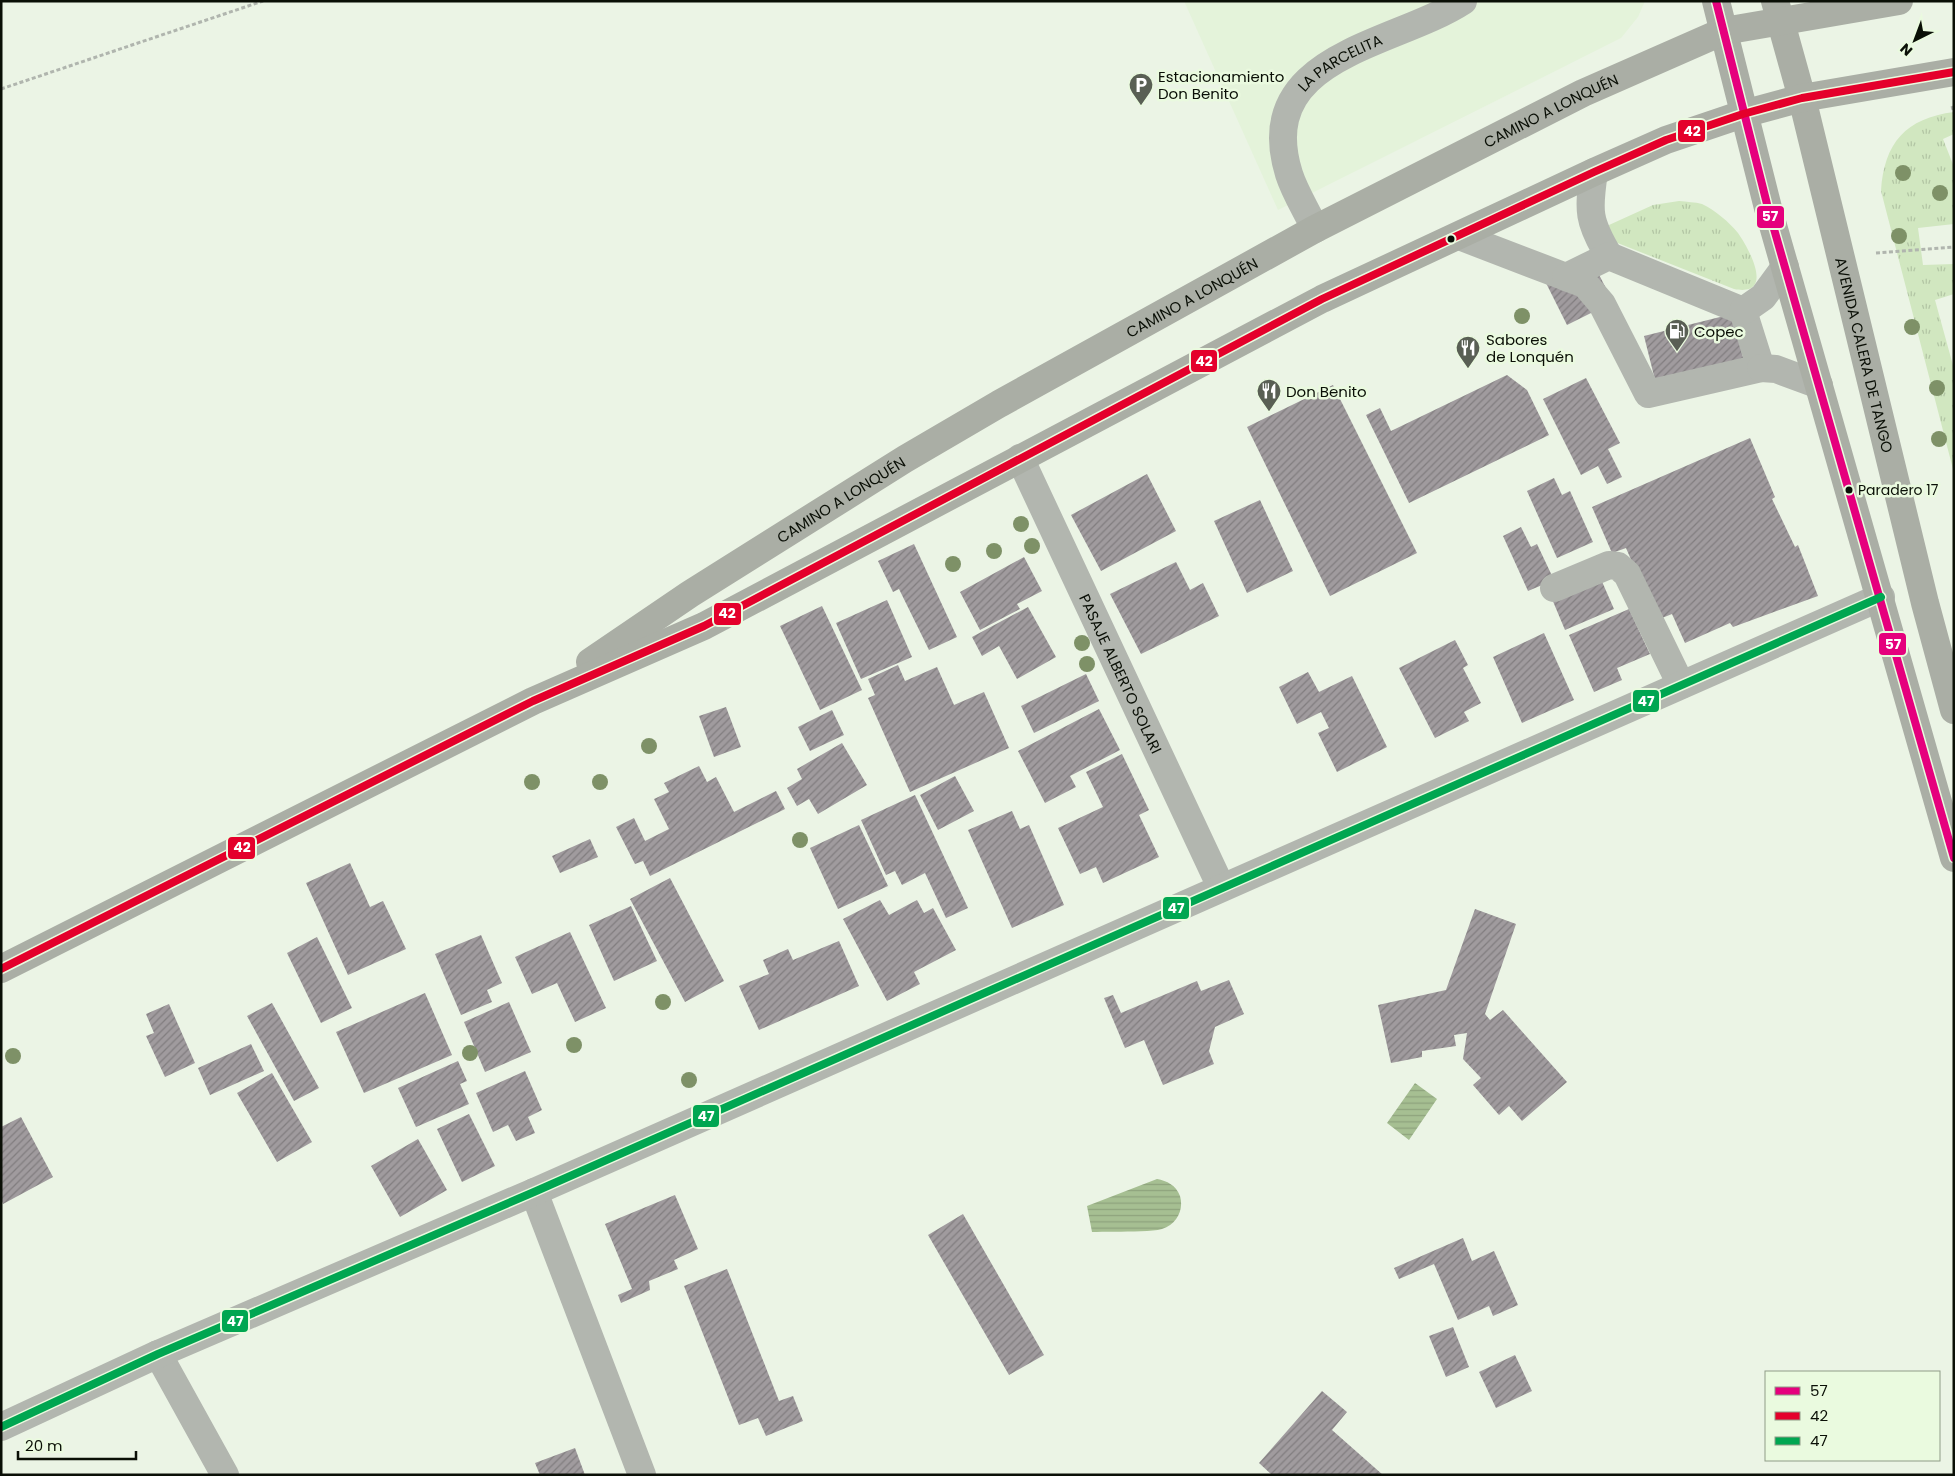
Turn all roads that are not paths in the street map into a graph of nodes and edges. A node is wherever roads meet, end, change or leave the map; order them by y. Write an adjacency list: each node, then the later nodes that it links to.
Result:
1 (1463, 1): 10 (street, LA PARCELITA)
2 (1716, 1): 5 (main road)
3 (1898, 1): 4 (main road, CAMINO A LONQUÉN)
4 (1778, 11): 5 (main road, CAMINO A LONQUÉN); 7 (main road, AVENIDA CALERA DE TANGO)
5 (1724, 31): 8 (main road); 10 (main road, CAMINO A LONQUÉN)
6 (1954, 72): 7 (main road, CAMINO A LONQUÉN)
7 (1802, 98): 8 (main road, CAMINO A LONQUÉN); 23 (main road, AVENIDA CALERA DE TANGO)
8 (1743, 114): 9 (main road, CAMINO A LONQUÉN); 13 (main road)
9 (1594, 172): 11 (main road, CAMINO A LONQUÉN); 12 (street)
10 (1315, 229): 22 (main road, CAMINO A LONQUÉN)
11 (1459, 236): 14 (street); 18 (main road, CAMINO A LONQUÉN)
12 (1608, 256): 14 (street); 15 (street)
13 (1785, 267): 15 (street); 17 (main road)
14 (1566, 276): 16 (street)
15 (1743, 311): 16 (street)
16 (1761, 368): 17 (street)
17 (1819, 385): 20 (main road)
18 (1020, 458): 22 (main road, CAMINO A LONQUÉN); 25 (street, PASAJE ALBERTO SOLARI)
19 (1554, 588): 21 (street)
20 (1881, 597): 21 (street); 24 (main road)
21 (1681, 685): 25 (street)
22 (533, 701): 26 (main road, CAMINO A LONQUÉN)
23 (1954, 710)
24 (1954, 858)
25 (1221, 887): 27 (street)
26 (1, 969)
27 (534, 1192): 28 (street); 31 (street)
28 (158, 1354): 29 (street); 30 (street)
29 (1, 1428)
30 (226, 1475)
31 (642, 1475)

